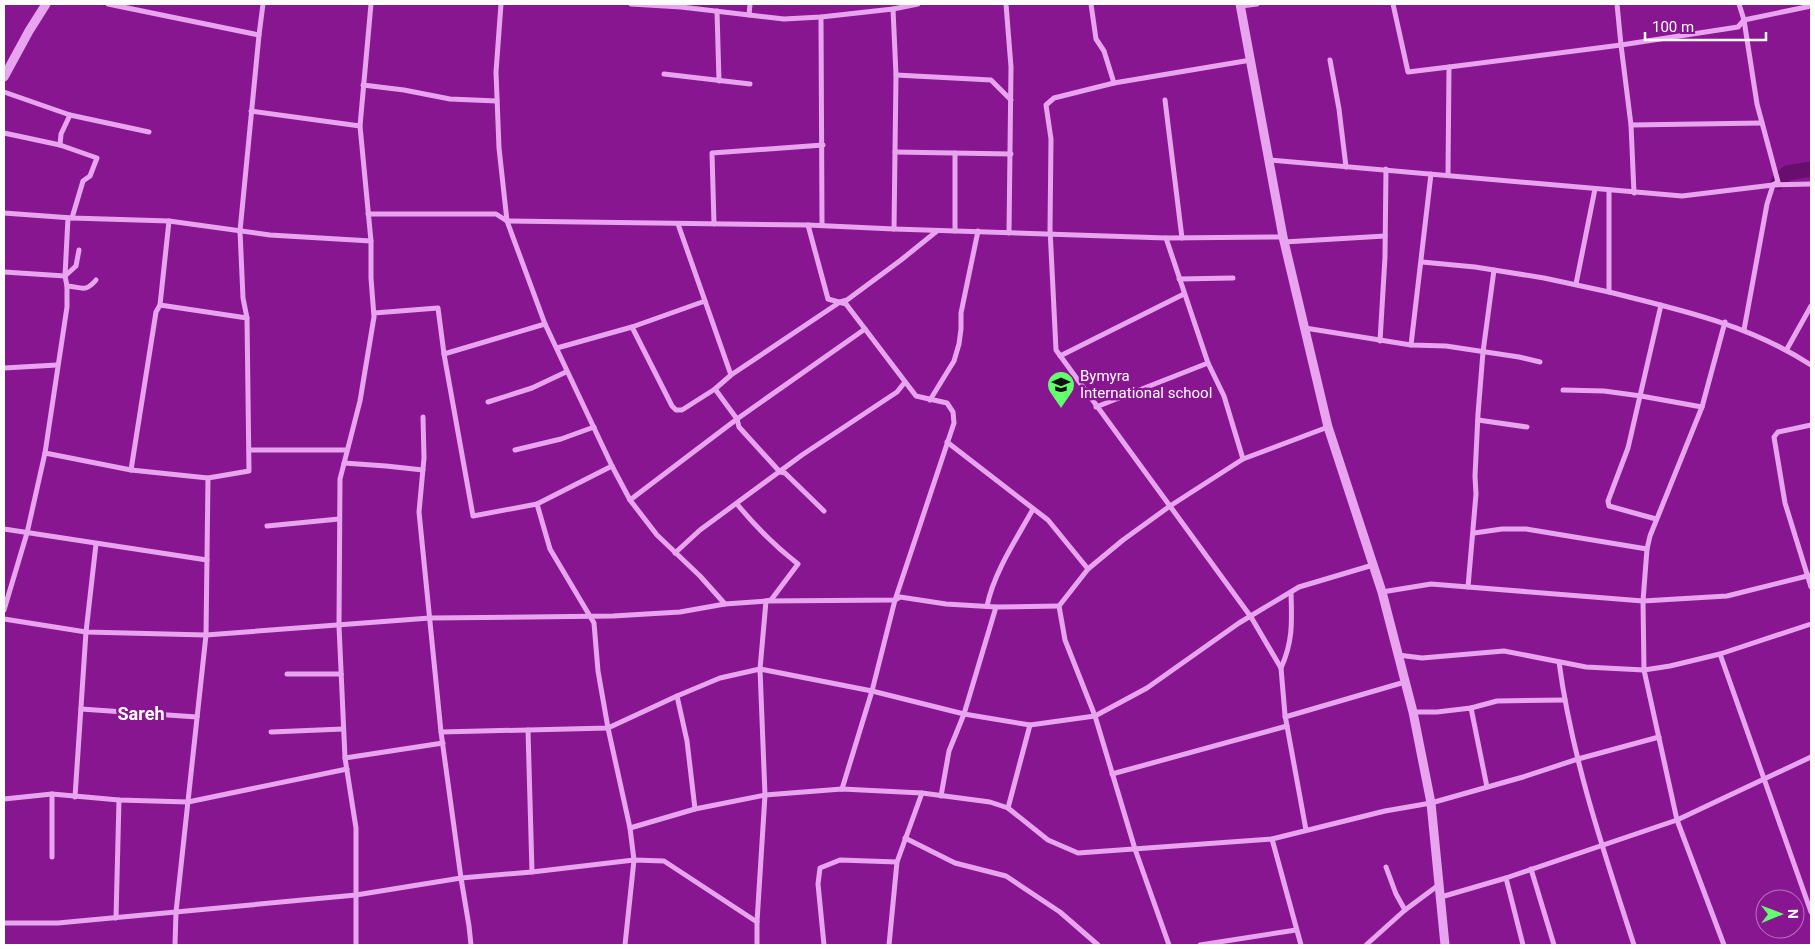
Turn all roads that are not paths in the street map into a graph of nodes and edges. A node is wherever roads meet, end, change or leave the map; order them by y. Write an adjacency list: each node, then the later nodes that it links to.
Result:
1 (46, 4): 30 (street)
2 (108, 4): 23 (street)
3 (263, 4): 23 (street)
4 (371, 4): 34 (street)
5 (501, 4): 38 (street)
6 (630, 4): 15 (street)
7 (750, 4): 20 (street)
8 (918, 4): 18 (street)
9 (1006, 4): 36 (street)
10 (1091, 4): 32 (street)
11 (1257, 4): 16 (street)
12 (1393, 4): 27 (street)
13 (1617, 4): 24 (street)
14 (1739, 4): 22 (street)
15 (681, 5): 19 (street)
16 (1240, 5): 25 (street)
17 (1811, 6): 22 (street)
18 (893, 9): 21 (street); 29 (street)
19 (717, 11): 20 (street); 31 (street)
20 (749, 15): 21 (street)
21 (821, 17): 47 (street)
22 (1744, 20): 24 (street); 41 (street)
23 (258, 35): 39 (street)
24 (1620, 45): 27 (street); 42 (street)
25 (1250, 60): 32 (street); 51 (street)
26 (1330, 60): 52 (street)
27 (1449, 67): 55 (street)
28 (664, 74): 31 (street)
29 (896, 75): 36 (street); 48 (street)
30 (4, 76)
31 (719, 80): 33 (street)
32 (1114, 83): 76 (street)
33 (750, 84)
34 (363, 85): 38 (street); 43 (street)
35 (4, 92): 40 (street)
36 (1012, 100): 50 (street)
37 (1164, 100): 79 (street)
38 (497, 101): 65 (street)
39 (251, 111): 43 (street); 72 (street)
40 (70, 115): 45 (street); 46 (street)
41 (1762, 124): 42 (street); 57 (street)
42 (1631, 125): 60 (street)
43 (360, 126): 62 (street)
44 (4, 132): 46 (street)
45 (149, 132)
46 (60, 145): 63 (street)
47 (823, 146): 67 (street); 69 (street)
48 (896, 152): 49 (street); 70 (street)
49 (955, 153): 50 (street); 73 (street)
50 (1011, 154): 75 (street)
51 (1269, 160): 52 (street); 80 (street)
52 (1346, 167): 53 (street)
53 (1386, 169): 54 (street); 77 (street)
54 (1431, 174): 55 (street); 83 (street)
55 (1448, 174): 58 (street)
56 (1811, 184): 57 (street)
57 (1773, 185): 60 (street); 106 (street)
58 (1595, 189): 59 (street); 90 (street)
59 (1609, 190): 60 (street); 92 (street)
60 (1634, 193)
61 (4, 213): 63 (street)
62 (368, 214): 65 (street); 81 (street)
63 (70, 218): 64 (street); 86 (street)
64 (169, 221): 72 (street); 96 (street)
65 (507, 221): 66 (street); 102 (street)
66 (678, 224): 67 (street); 94 (street)
67 (714, 224): 68 (street)
68 (808, 225): 69 (street); 95 (street)
69 (822, 225): 70 (street)
70 (894, 229): 71 (street)
71 (937, 230): 73 (street); 95 (street)
72 (240, 231): 81 (street); 100 (street)
73 (955, 231): 74 (street)
74 (978, 231): 75 (street); 125 (street)
75 (1010, 233): 76 (street)
76 (1050, 234): 78 (street); 113 (street)
77 (1386, 236): 80 (street); 107 (street)
78 (1166, 238): 79 (street); 87 (street)
79 (1182, 238): 80 (street)
80 (1284, 240): 105 (street)
81 (371, 241): 99 (street)
82 (80, 250): 86 (street)
83 (1422, 262): 84 (street); 108 (street)
84 (1494, 270): 90 (street); 111 (street)
85 (4, 272): 86 (street)
86 (65, 276): 91 (street)
87 (1179, 278): 88 (street); 93 (street)
88 (1233, 278)
89 (96, 280): 91 (street)
90 (1576, 284): 92 (street)
91 (67, 286): 116 (street)
92 (1609, 292): 97 (street)
93 (1184, 294): 113 (street); 115 (street)
94 (705, 301): 103 (street); 120 (street)
95 (840, 302): 104 (street); 120 (street)
96 (160, 305): 100 (street); 144 (street)
97 (1660, 305): 101 (street); 124 (street)
98 (1811, 306): 110 (street)
99 (374, 313): 112 (street); 138 (street)
100 (247, 318): 137 (street)
101 (1725, 322): 106 (street); 128 (street)
102 (545, 324): 109 (street); 112 (street)
103 (632, 327): 109 (street); 122 (street)
104 (865, 328): 121 (street); 130 (street)
105 (1305, 328): 107 (street); 134 (street)
106 (1744, 330): 110 (street)
107 (1380, 341): 108 (street)
108 (1411, 345): 111 (street)
109 (557, 348): 119 (street)
110 (1787, 349): 117 (street)
111 (1483, 352): 114 (street); 131 (street)
112 (444, 354): 149 (street)
113 (1060, 356): 127 (street)
114 (1540, 362)
115 (1208, 363): 127 (street); 141 (street)
116 (57, 365): 118 (street); 140 (street)
117 (1811, 365)
118 (4, 368)
119 (566, 372): 126 (street); 133 (street)
120 (731, 375): 122 (street)
121 (905, 382): 125 (street); 146 (street)
122 (715, 389): 130 (street)
123 (1564, 390): 124 (street)
124 (1641, 396): 128 (street); 155 (street)
125 (930, 400): 136 (street)
126 (488, 402)
127 (1096, 407): 151 (street)
128 (1702, 407): 155 (street)
129 (423, 417): 145 (street)
130 (737, 419): 146 (street); 148 (street)
131 (1478, 420): 135 (street); 159 (street)
132 (1811, 425): 166 (street)
133 (594, 427): 139 (street); 143 (street)
134 (1328, 427): 141 (street); 164 (street)
135 (1528, 427)
136 (947, 442): 152 (street); 171 (street)
137 (249, 450): 138 (street); 147 (street)
138 (347, 450): 142 (street)
139 (515, 450)
140 (45, 453): 144 (street); 158 (street)
141 (1242, 459): 151 (street)
142 (344, 463): 145 (street); 154 (street)
143 (612, 466): 148 (street); 149 (street)
144 (131, 470): 147 (street)
145 (423, 470): 181 (street)
146 (780, 472): 150 (street); 153 (street)
147 (208, 478): 163 (street)
148 (630, 500): 162 (street)
149 (537, 504): 179 (street)
150 (737, 504): 162 (street); 172 (street)
151 (1170, 506): 165 (street); 180 (street)
152 (1033, 509): 165 (street); 175 (street)
153 (824, 511)
154 (340, 519): 156 (street); 184 (street)
155 (1656, 520): 161 (street)
156 (267, 526)
157 (4, 529): 158 (street)
158 (27, 533): 160 (street); 178 (street)
159 (1474, 533): 161 (street); 167 (street)
160 (96, 544): 163 (street); 185 (street)
161 (1647, 549): 173 (street)
162 (675, 553): 174 (street)
163 (207, 560): 186 (street)
164 (1373, 565): 169 (street); 170 (street)
165 (1088, 569): 177 (street)
166 (1809, 576): 168 (street); 173 (street)
167 (1468, 587): 169 (street); 173 (street)
168 (1811, 588)
169 (1382, 592): 188 (street)
170 (1291, 593): 180 (street); 191 (street)
171 (895, 600): 172 (street); 175 (street); 196 (street)
172 (766, 601): 174 (street); 190 (street)
173 (1643, 601): 192 (street)
174 (725, 604): 179 (street)
175 (987, 606): 176 (street)
176 (996, 606): 177 (street); 202 (street)
177 (1059, 606): 203 (street)
178 (4, 610)
179 (589, 616): 181 (street); 208 (street)
180 (1251, 617): 191 (street); 203 (street)
181 (430, 618): 184 (street); 212 (street)
182 (4, 619): 185 (street)
183 (1811, 624): 187 (street)
184 (338, 626): 186 (street); 194 (street)
185 (86, 632): 186 (street); 200 (street)
186 (206, 635): 204 (street)
187 (1720, 654): 192 (street); 220 (street)
188 (1398, 655): 189 (street); 195 (street)
189 (1559, 662): 192 (street); 198 (street)
190 (760, 668): 196 (street); 197 (street); 225 (street)
191 (1281, 668): 205 (street)
192 (1644, 670): 213 (street)
193 (287, 674): 194 (street)
194 (341, 674): 209 (street)
195 (1405, 682): 201 (street); 205 (street)
196 (872, 691): 202 (street); 222 (street)
197 (677, 696): 208 (street); 233 (street)
198 (1565, 700): 199 (street); 217 (street)
199 (1471, 708): 201 (street); 221 (street)
200 (81, 710): 204 (street); 227 (street)
201 (1413, 712): 231 (street)
202 (964, 714): 206 (street); 226 (street)
203 (1095, 716): 206 (street); 219 (street)
204 (197, 717): 230 (street)
205 (1285, 717): 207 (street)
206 (1030, 725): 232 (street)
207 (1287, 726): 219 (street); 236 (street)
208 (608, 728): 210 (street); 235 (street)
209 (343, 729): 211 (street); 216 (street)
210 (528, 730): 212 (street); 246 (street)
211 (271, 732)
212 (442, 732): 214 (street)
213 (1659, 737): 217 (street); 234 (street)
214 (443, 742): 216 (street); 247 (street)
215 (1811, 757): 220 (street)
216 (345, 758): 218 (street)
217 (1578, 759): 221 (street); 239 (street)
218 (347, 769): 230 (street); 250 (street)
219 (1112, 774): 240 (street)
220 (1765, 780): 234 (street); 254 (street)
221 (1487, 787): 231 (street)
222 (842, 789): 223 (street); 225 (street)
223 (922, 793): 226 (street); 237 (street)
224 (52, 794): 227 (street); 228 (street); 241 (street)
225 (765, 795): 233 (street); 256 (street)
226 (941, 796): 232 (street)
227 (75, 797): 229 (street)
228 (4, 799)
229 (119, 800): 230 (street); 255 (street)
230 (188, 802): 253 (street)
231 (1431, 803): 236 (street); 249 (street)
232 (1008, 808): 240 (street)
233 (695, 809): 235 (street)
234 (1677, 820): 239 (street); 275 (street)
235 (630, 828): 242 (street)
236 (1306, 830): 238 (street)
237 (905, 838): 243 (street); 266 (street)
238 (1272, 839): 240 (street); 258 (street)
239 (1602, 846): 245 (street); 274 (street)
240 (1135, 850): 267 (street)
241 (52, 857)
242 (634, 860): 246 (street); 256 (street); 262 (street)
243 (897, 862): 264 (street); 265 (street)
244 (1386, 866): 252 (street)
245 (1531, 869): 248 (street); 273 (street)
246 (532, 872): 247 (street)
247 (461, 878): 250 (street); 261 (street)
248 (1506, 878): 251 (street); 272 (street)
249 (1440, 884): 251 (street); 252 (street)
250 (356, 895): 253 (street); 260 (street)
251 (1441, 897): 271 (street)
252 (1405, 910): 270 (street)
253 (176, 912): 255 (street); 259 (street)
254 (1811, 912)
255 (116, 918): 257 (street)
256 (757, 922): 263 (street)
257 (4, 923)
258 (1296, 930): 268 (street); 269 (street)
259 (175, 945)
260 (356, 945)
261 (471, 945)
262 (625, 945)
263 (757, 945)
264 (824, 945)
265 (889, 945)
266 (1098, 945)
267 (1169, 945)
268 (1200, 945)
269 (1301, 945)
270 (1366, 945)
271 (1445, 945)
272 (1524, 945)
273 (1554, 945)
274 (1634, 945)
275 (1724, 945)

